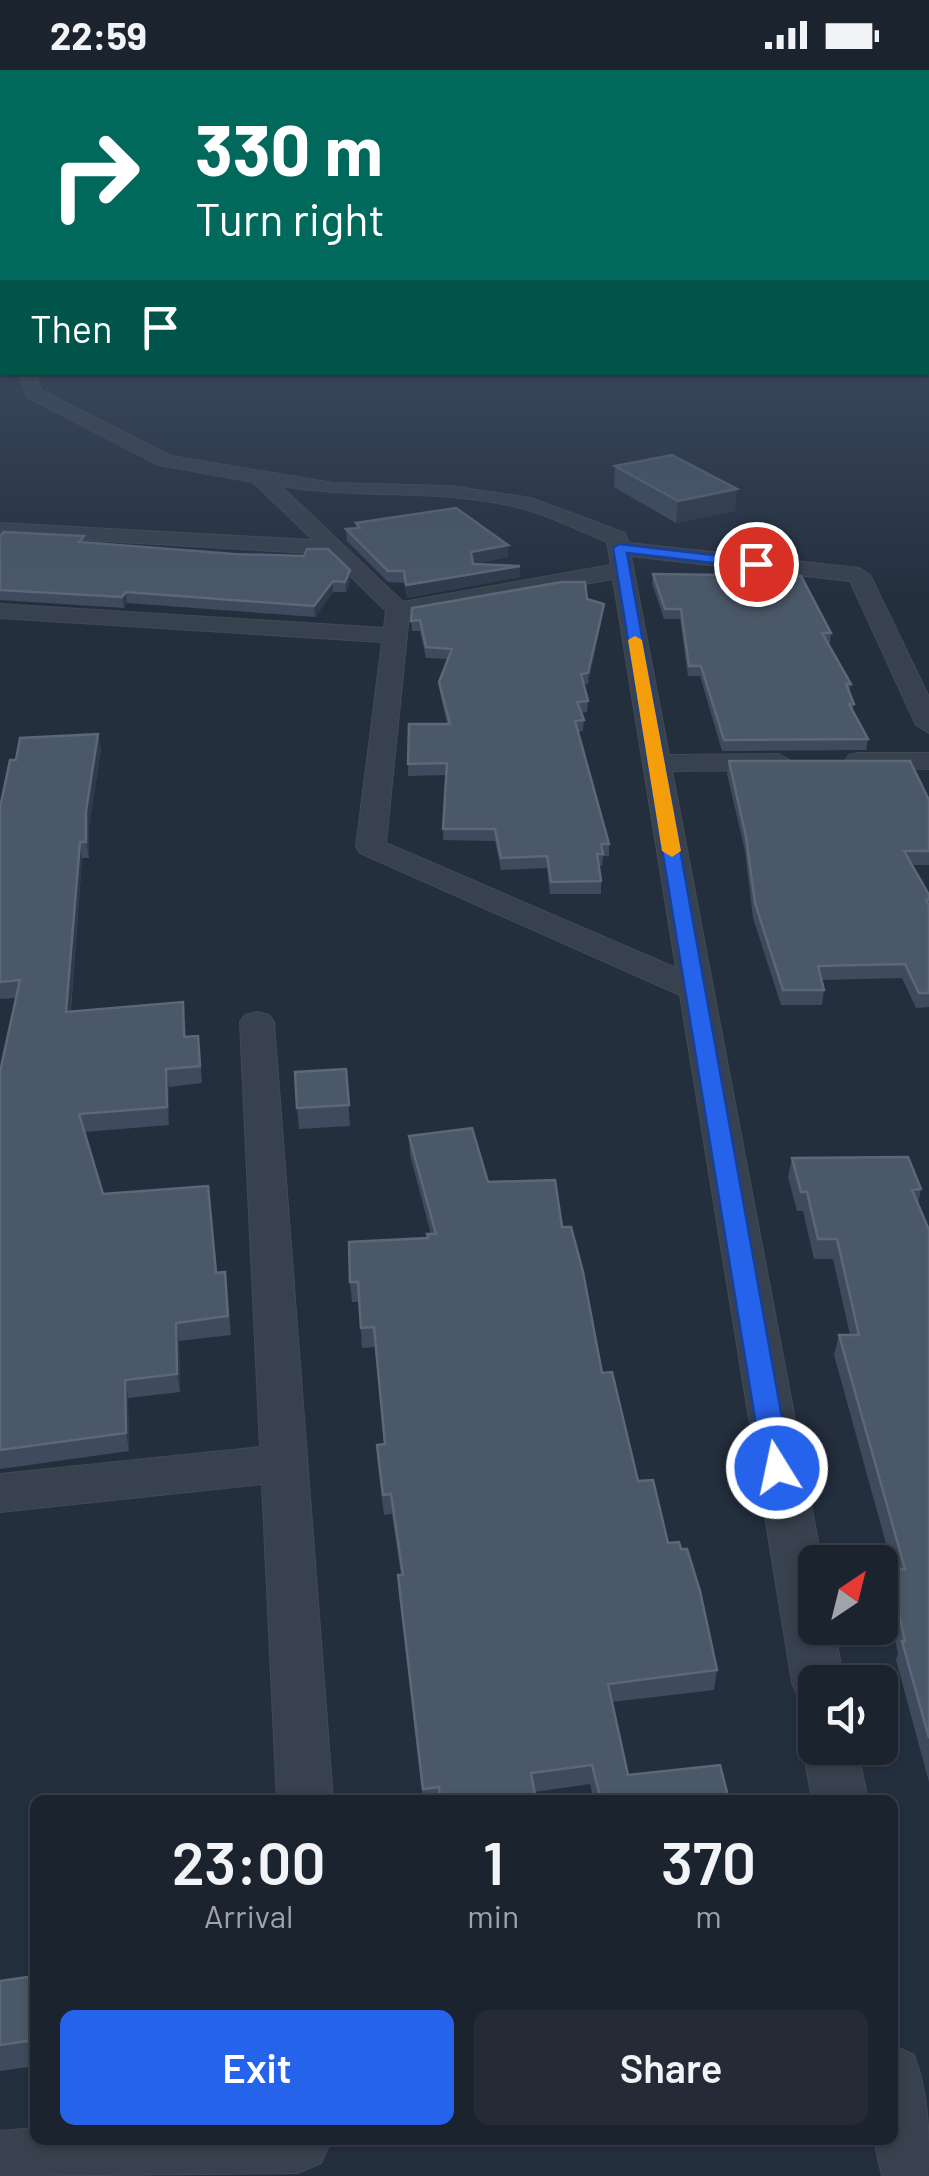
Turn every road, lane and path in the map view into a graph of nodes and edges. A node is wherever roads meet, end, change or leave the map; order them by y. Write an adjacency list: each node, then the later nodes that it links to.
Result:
1 (51, 402): 2 (street)
2 (260, 476): 4 (street); 5 (street)
3 (0, 529): 4 (street)
4 (334, 548): 7 (street)
5 (621, 559): 7 (street); 8 (street); 10 (street)
6 (0, 611): 7 (street)
7 (397, 623): 11 (street)
8 (929, 726)
9 (929, 761): 10 (street)
10 (656, 763): 11 (street)
11 (695, 989): 15 (street)
12 (257, 1022): 13 (street)
13 (284, 1462): 14 (street); 17 (street)
14 (0, 1493)
15 (815, 1665)
16 (833, 1765): 18 (street)
17 (305, 1795)
18 (839, 1795)
19 (898, 2107): 22 (street)
20 (236, 2145): 21 (street)
21 (0, 2164)
22 (915, 2176)

